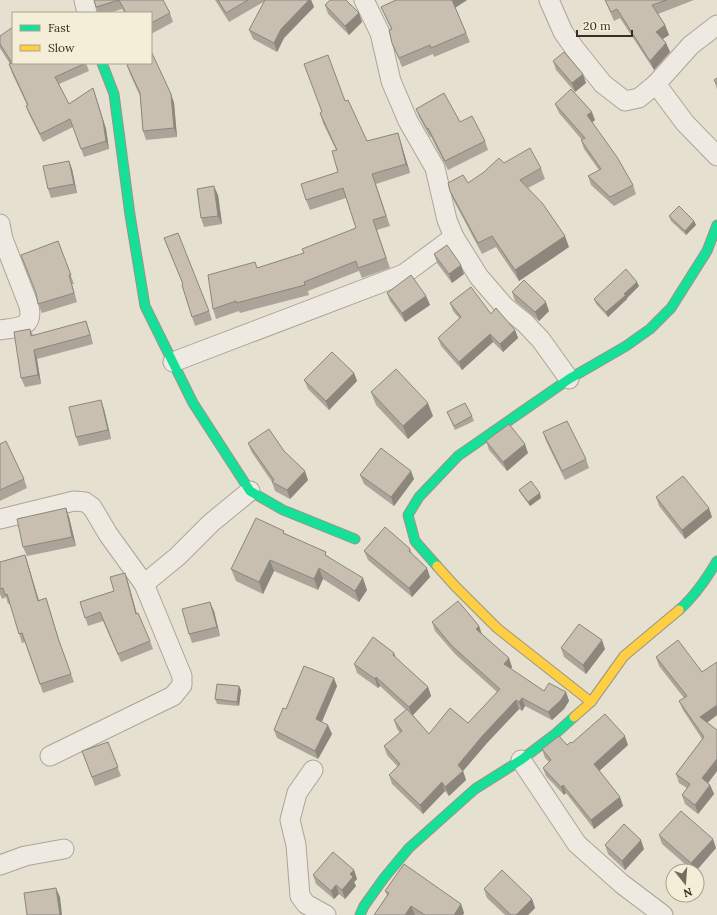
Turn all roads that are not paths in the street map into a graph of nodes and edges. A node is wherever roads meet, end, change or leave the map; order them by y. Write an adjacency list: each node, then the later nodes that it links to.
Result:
1 (84, 0): 4 (street)
2 (364, 0): 11 (street)
3 (549, 0): 7 (street)
4 (87, 12)
5 (717, 25): 7 (street)
6 (102, 64): 13 (street)
7 (656, 84): 8 (street)
8 (717, 156)
9 (0, 224): 12 (street)
10 (717, 225): 14 (street)
11 (454, 237): 13 (street); 14 (street)
12 (0, 330)
13 (173, 362): 15 (street)
14 (569, 379): 20 (street)
15 (250, 491): 17 (street); 19 (street)
16 (0, 519): 19 (street)
17 (355, 539)
18 (717, 561): 20 (street)
19 (144, 584): 21 (street)
20 (591, 702): 22 (street)
21 (50, 756)
22 (521, 760): 27 (street); 28 (street)
23 (313, 770): 26 (street)
24 (64, 849): 25 (street)
25 (0, 865)
26 (326, 915)
27 (360, 915)
28 (663, 915)

